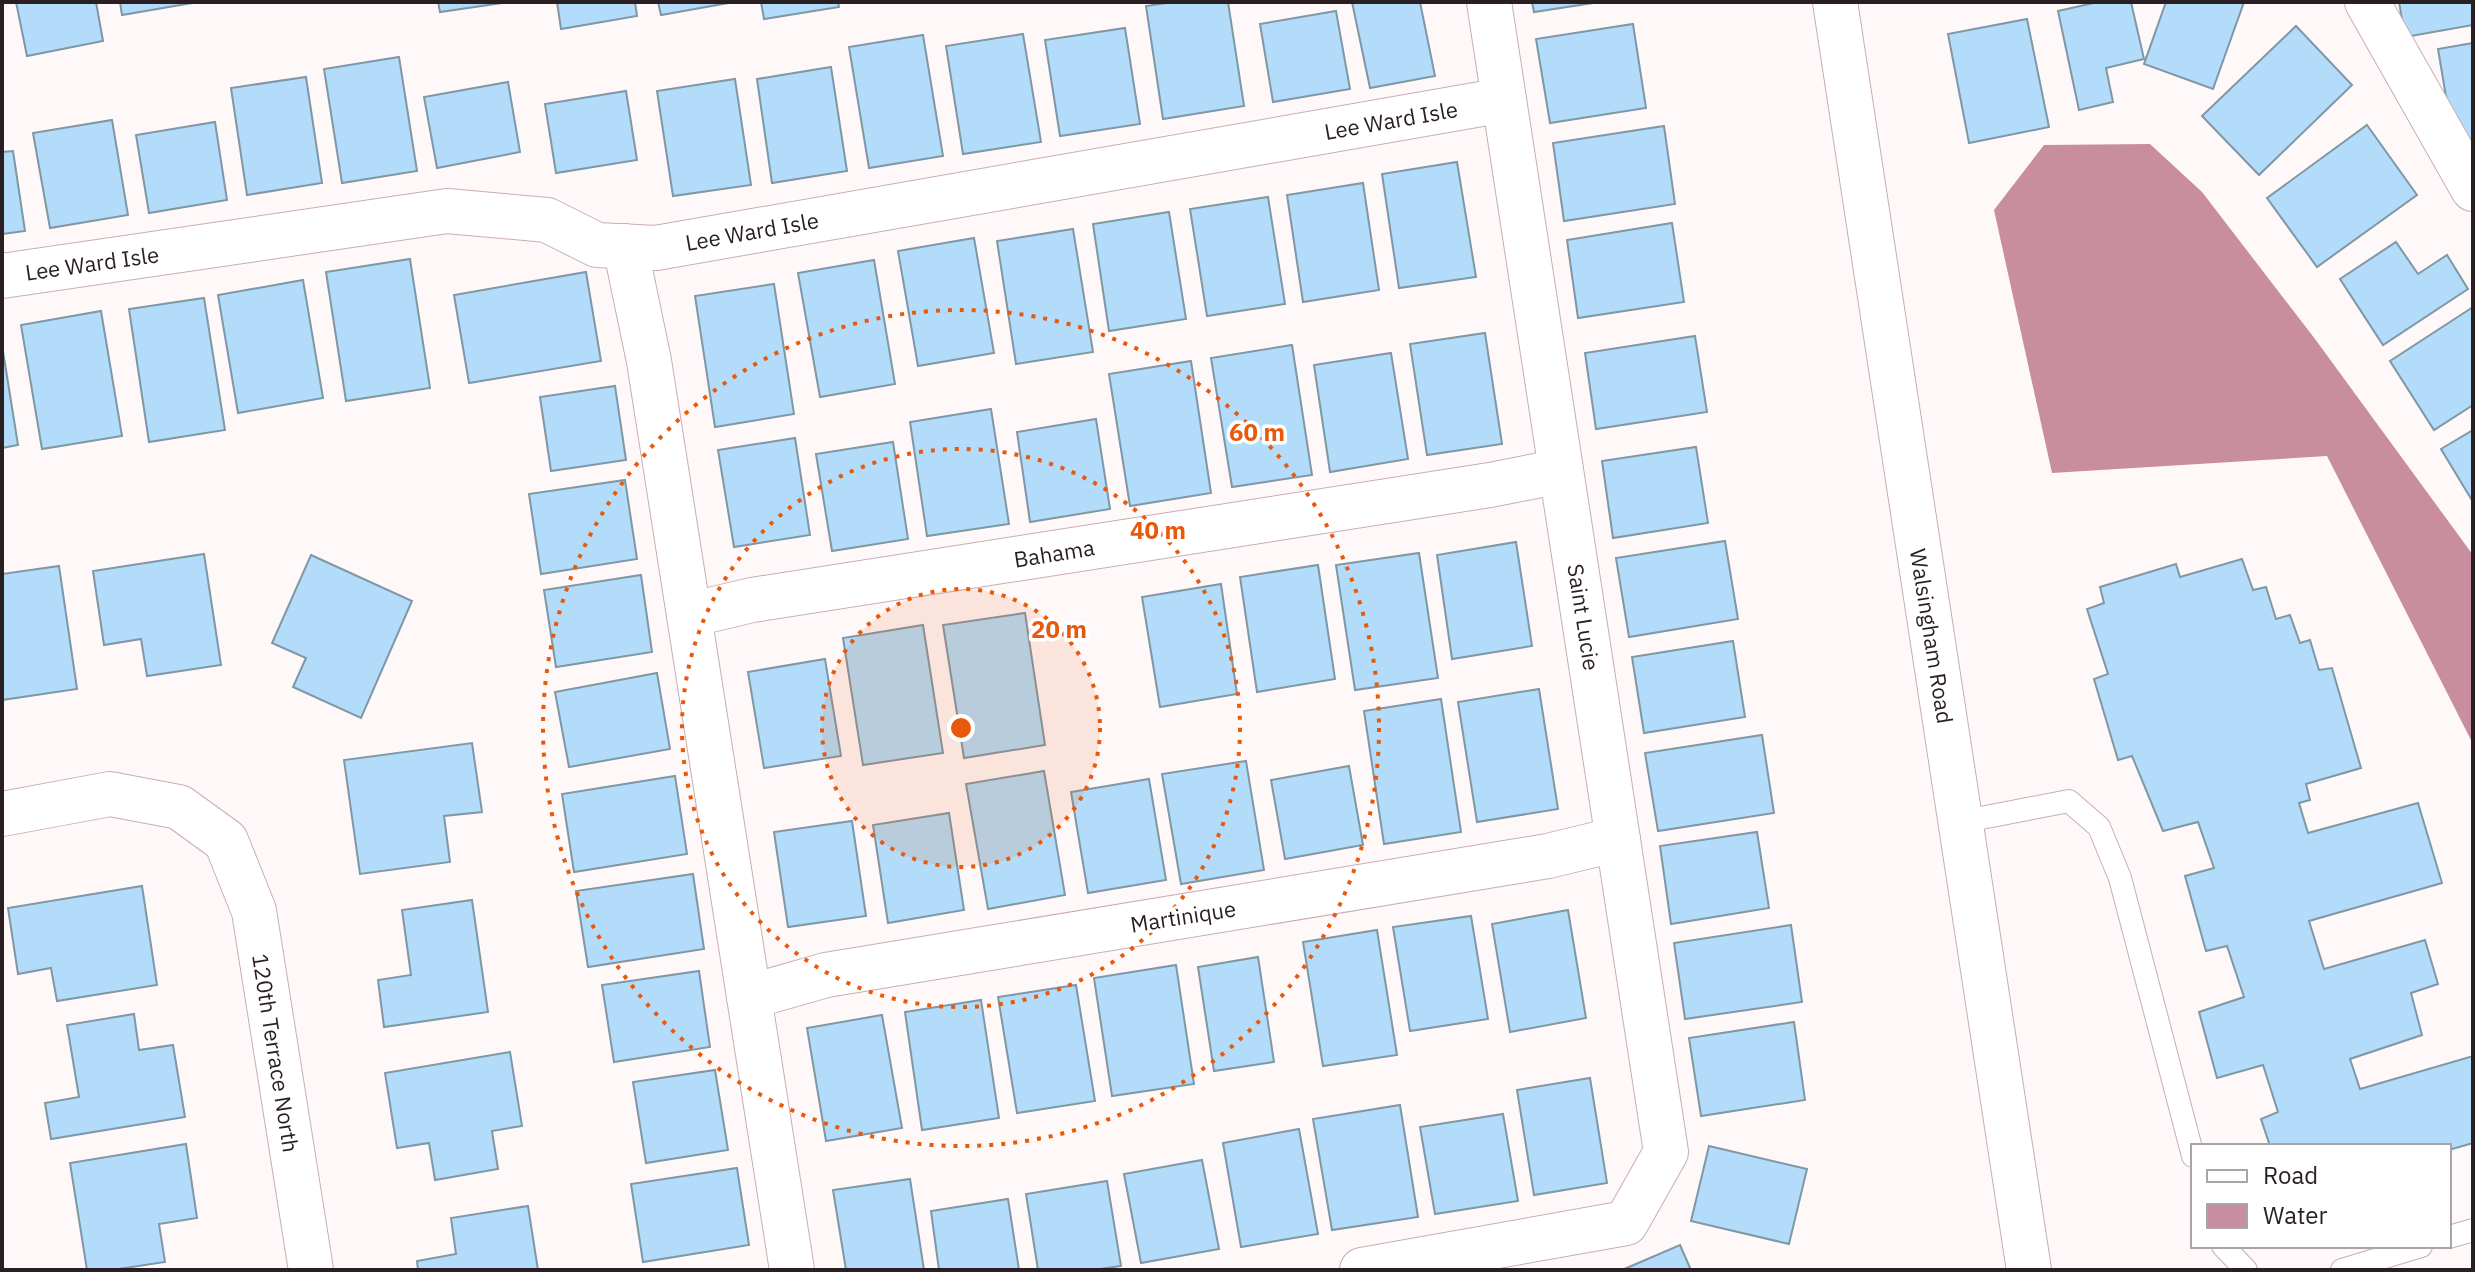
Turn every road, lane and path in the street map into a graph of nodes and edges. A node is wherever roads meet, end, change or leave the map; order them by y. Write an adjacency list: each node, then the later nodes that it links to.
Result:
1 (1489, 2): 4 (street, Saint Lucie)
2 (1835, 2): 11 (street, Walsingham Road)
3 (2367, 2): 5 (street)
4 (1504, 100): 6 (street, Lee Ward Isle); 8 (street, Saint Lucie)
5 (2473, 189)
6 (625, 246): 7 (street, Lee Ward Isle); 9 (street)
7 (2, 276)
8 (1561, 471): 9 (street, Bahama); 12 (street, Saint Lucie)
9 (689, 615): 13 (street)
10 (2, 814): 19 (street, 120th Terrace North)
11 (1960, 822): 14 (lane); 22 (street, Walsingham Road)
12 (1618, 839): 13 (street, Martinique); 21 (street, Saint Lucie)
13 (749, 997): 20 (street)
14 (2191, 1148)
15 (2473, 1230): 16 (lane)
16 (2451, 1236)
17 (2225, 1248): 23 (lane)
18 (2414, 1248): 24 (lane)
19 (311, 1270)
20 (792, 1270)
21 (1362, 1270)
22 (2029, 1270)
23 (2246, 1270)
24 (2342, 1270)

